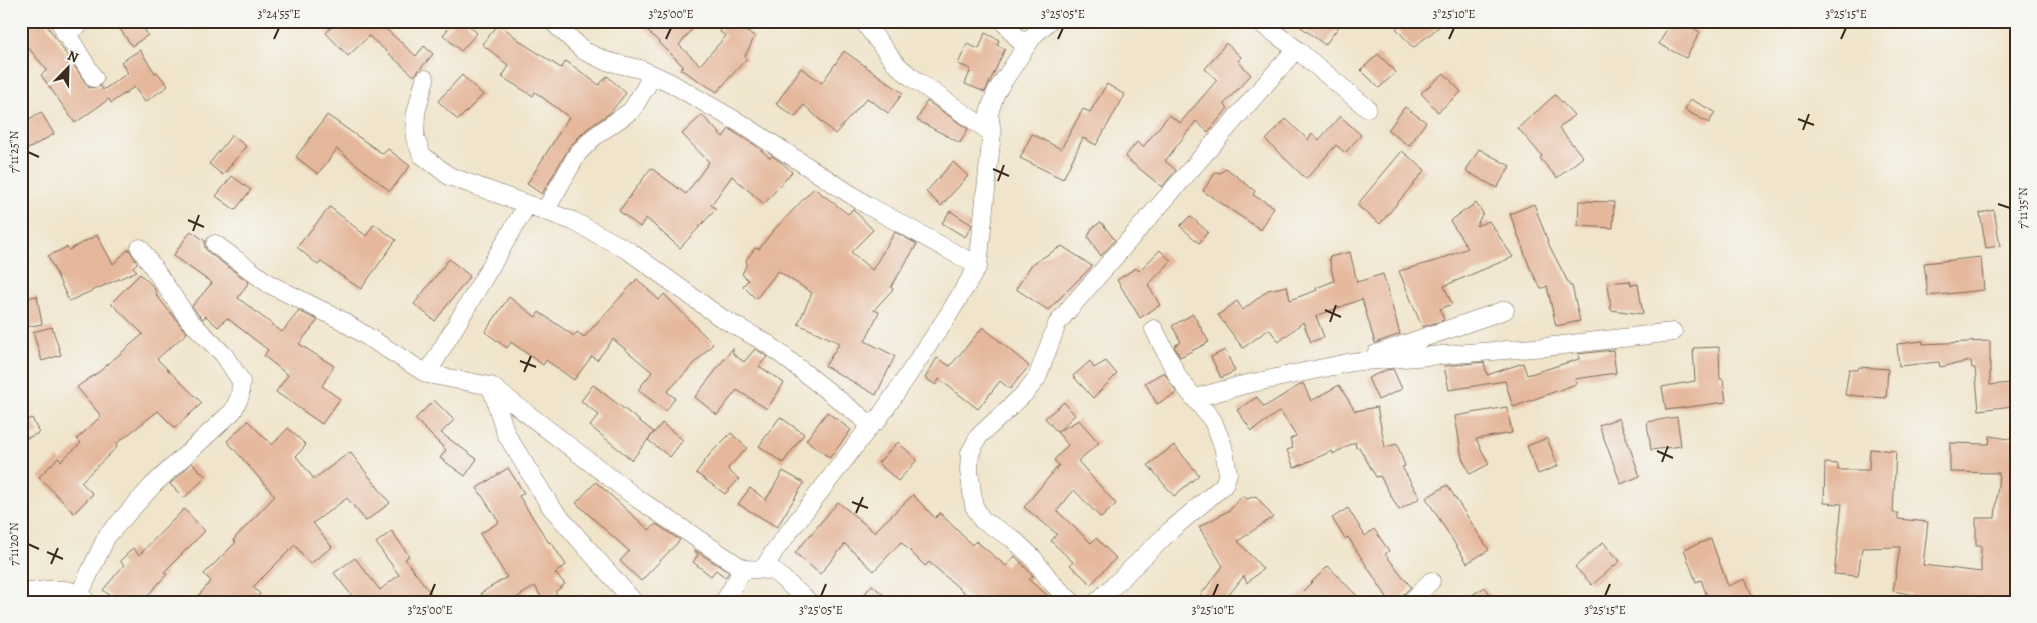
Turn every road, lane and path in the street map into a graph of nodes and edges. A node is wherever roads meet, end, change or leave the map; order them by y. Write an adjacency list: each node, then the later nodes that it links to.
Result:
1 (84, 21): 7 (street)
2 (552, 21): 10 (street)
3 (863, 21): 14 (street)
4 (1003, 21): 8 (street)
5 (1049, 21): 8 (street)
6 (1258, 21): 9 (street)
7 (62, 27): 11 (street)
8 (1025, 47): 14 (street)
9 (1296, 49): 13 (street); 36 (street)
10 (653, 75): 16 (street); 19 (street)
11 (94, 78)
12 (425, 79): 15 (street)
13 (1367, 108)
14 (992, 133): 19 (street)
15 (527, 205): 16 (street); 24 (street)
16 (545, 211): 27 (street)
17 (215, 244): 24 (street)
18 (140, 248): 32 (street)
19 (978, 266): 27 (street)
20 (1505, 310): 23 (street)
21 (1154, 329): 26 (street)
22 (1673, 332): 23 (street)
23 (1352, 362): 26 (street)
24 (427, 374): 25 (street)
25 (491, 386): 29 (street); 33 (street)
26 (1195, 398): 37 (street)
27 (870, 425): 28 (street)
28 (764, 568): 29 (street); 35 (street)
29 (743, 569): 34 (street)
30 (1431, 581): 38 (street)
31 (21, 593): 32 (street)
32 (83, 598)
33 (634, 602)
34 (724, 602)
35 (809, 602)
36 (1072, 602)
37 (1097, 602)
38 (1411, 602)

